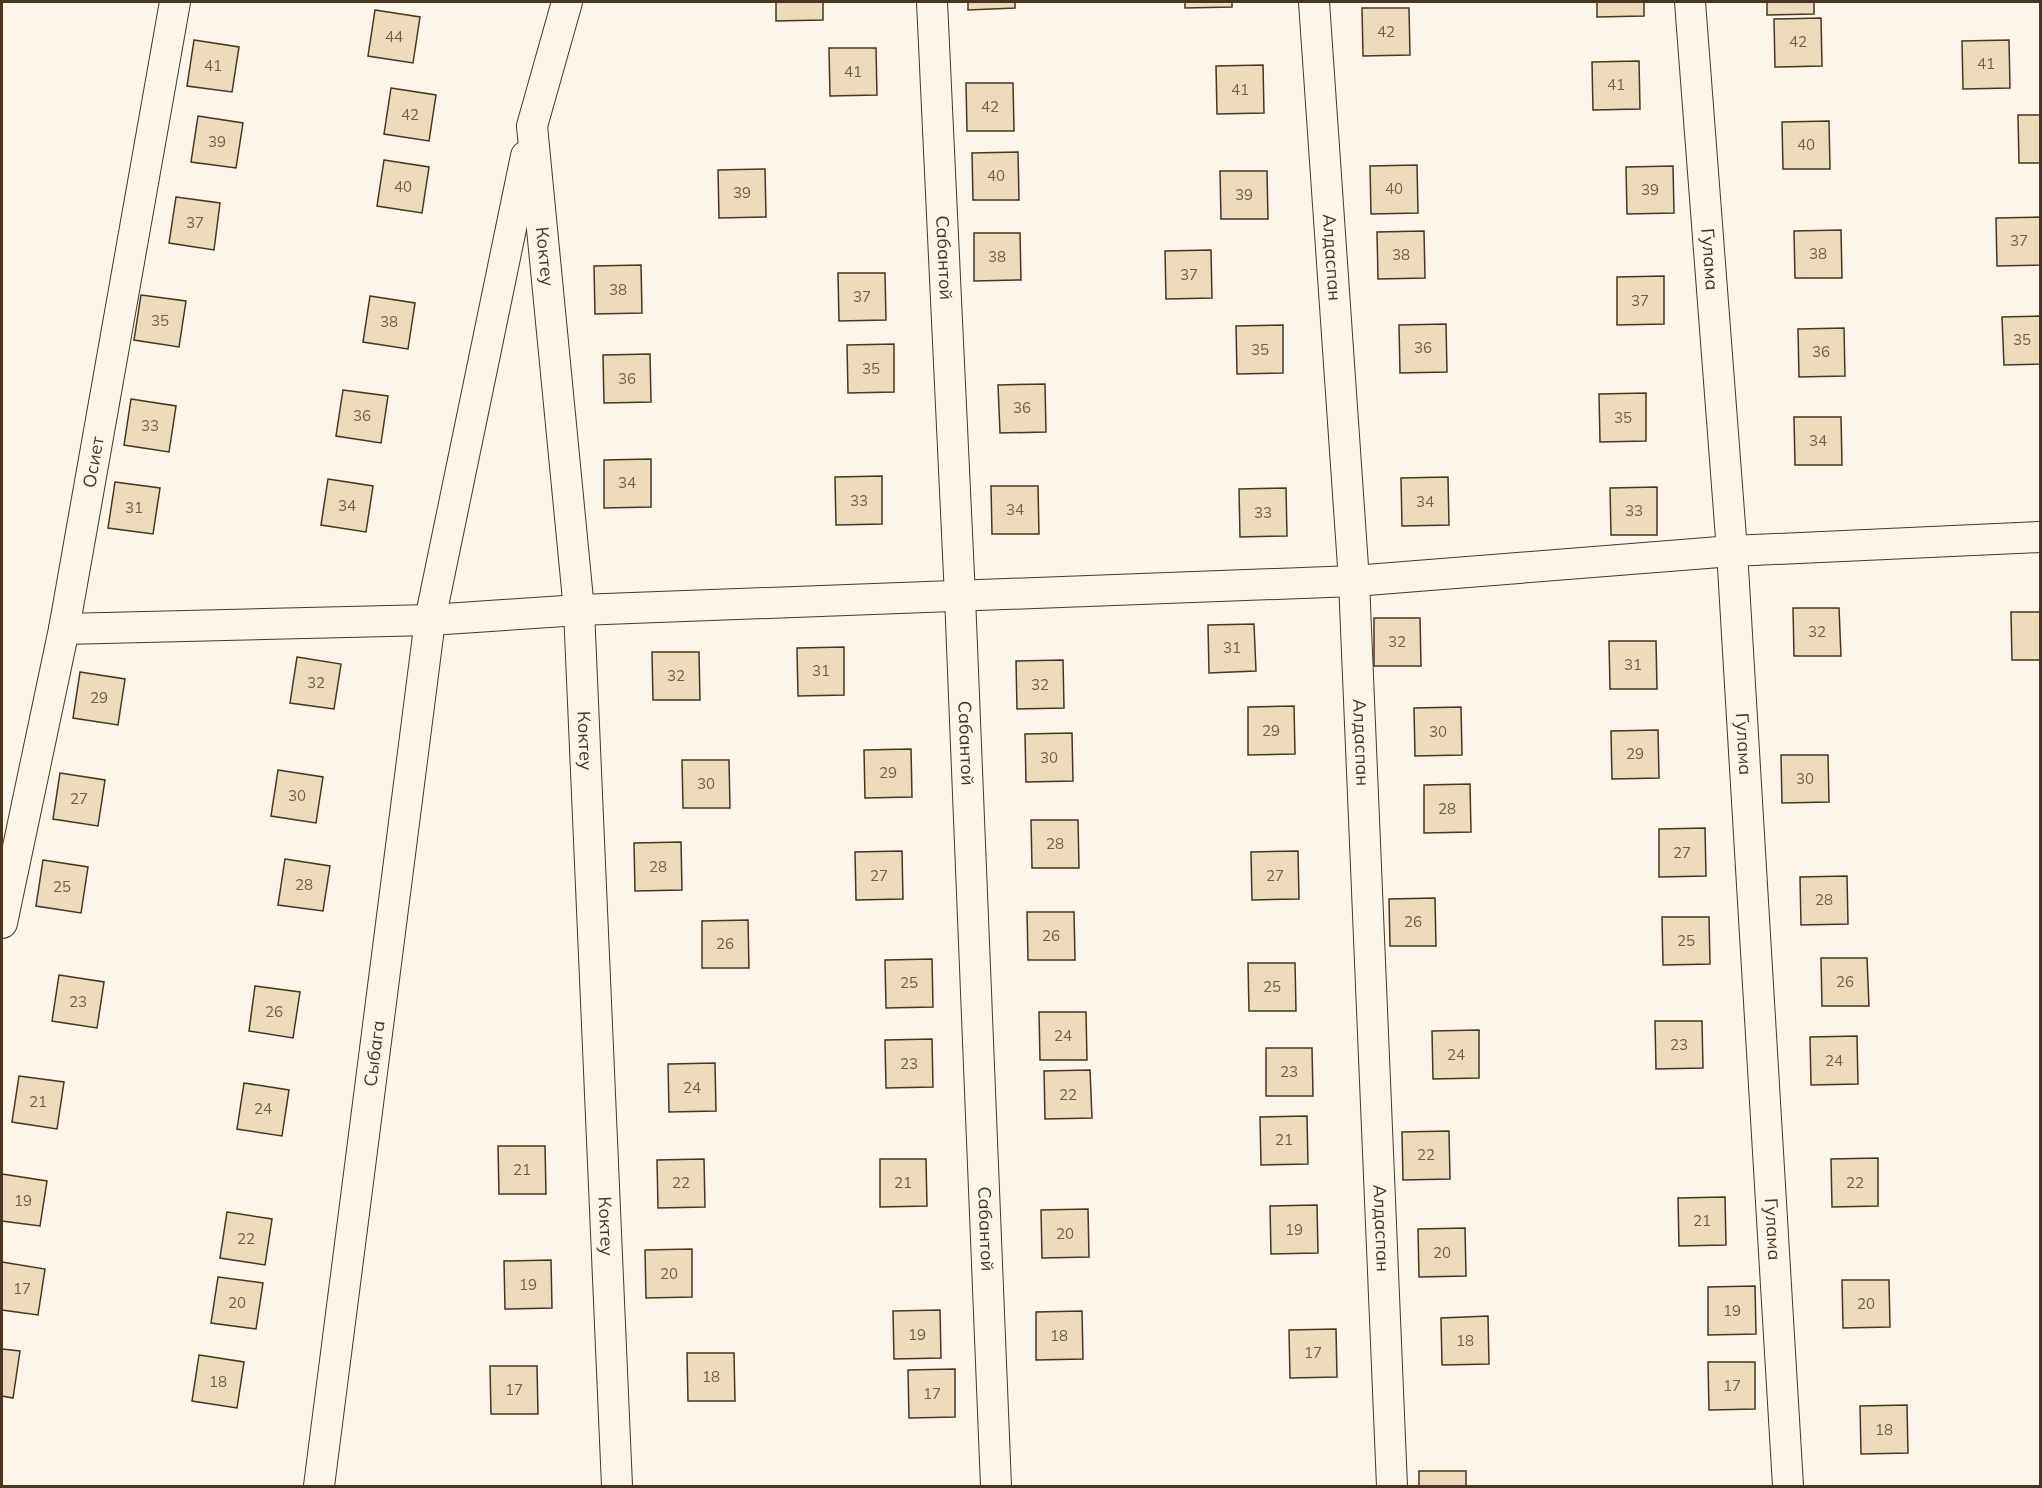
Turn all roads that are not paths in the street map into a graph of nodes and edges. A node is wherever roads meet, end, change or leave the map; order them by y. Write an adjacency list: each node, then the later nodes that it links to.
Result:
1 (175, 2): 13 (street, Осиет)
2 (567, 2): 6 (street, Коктеу)
3 (932, 2): 10 (street, Сабантой)
4 (1314, 2): 9 (street, Алдаспан)
5 (1690, 2): 8 (street, Гулама)
6 (532, 126): 11 (street, Коктеу); 12 (street, Сыбага)
7 (2040, 537): 8 (street)
8 (1732, 551): 9 (street); 19 (street, Гулама)
9 (1354, 581): 10 (street); 18 (street, Алдаспан)
10 (960, 597): 11 (street); 17 (street, Сабантой)
11 (579, 610): 12 (street); 16 (street, Коктеу)
12 (430, 620): 13 (street); 15 (street, Сыбага)
13 (64, 629): 14 (street, Осиет)
14 (2, 923)
15 (320, 1486)
16 (616, 1486)
17 (996, 1486)
18 (1392, 1486)
19 (1788, 1486)

